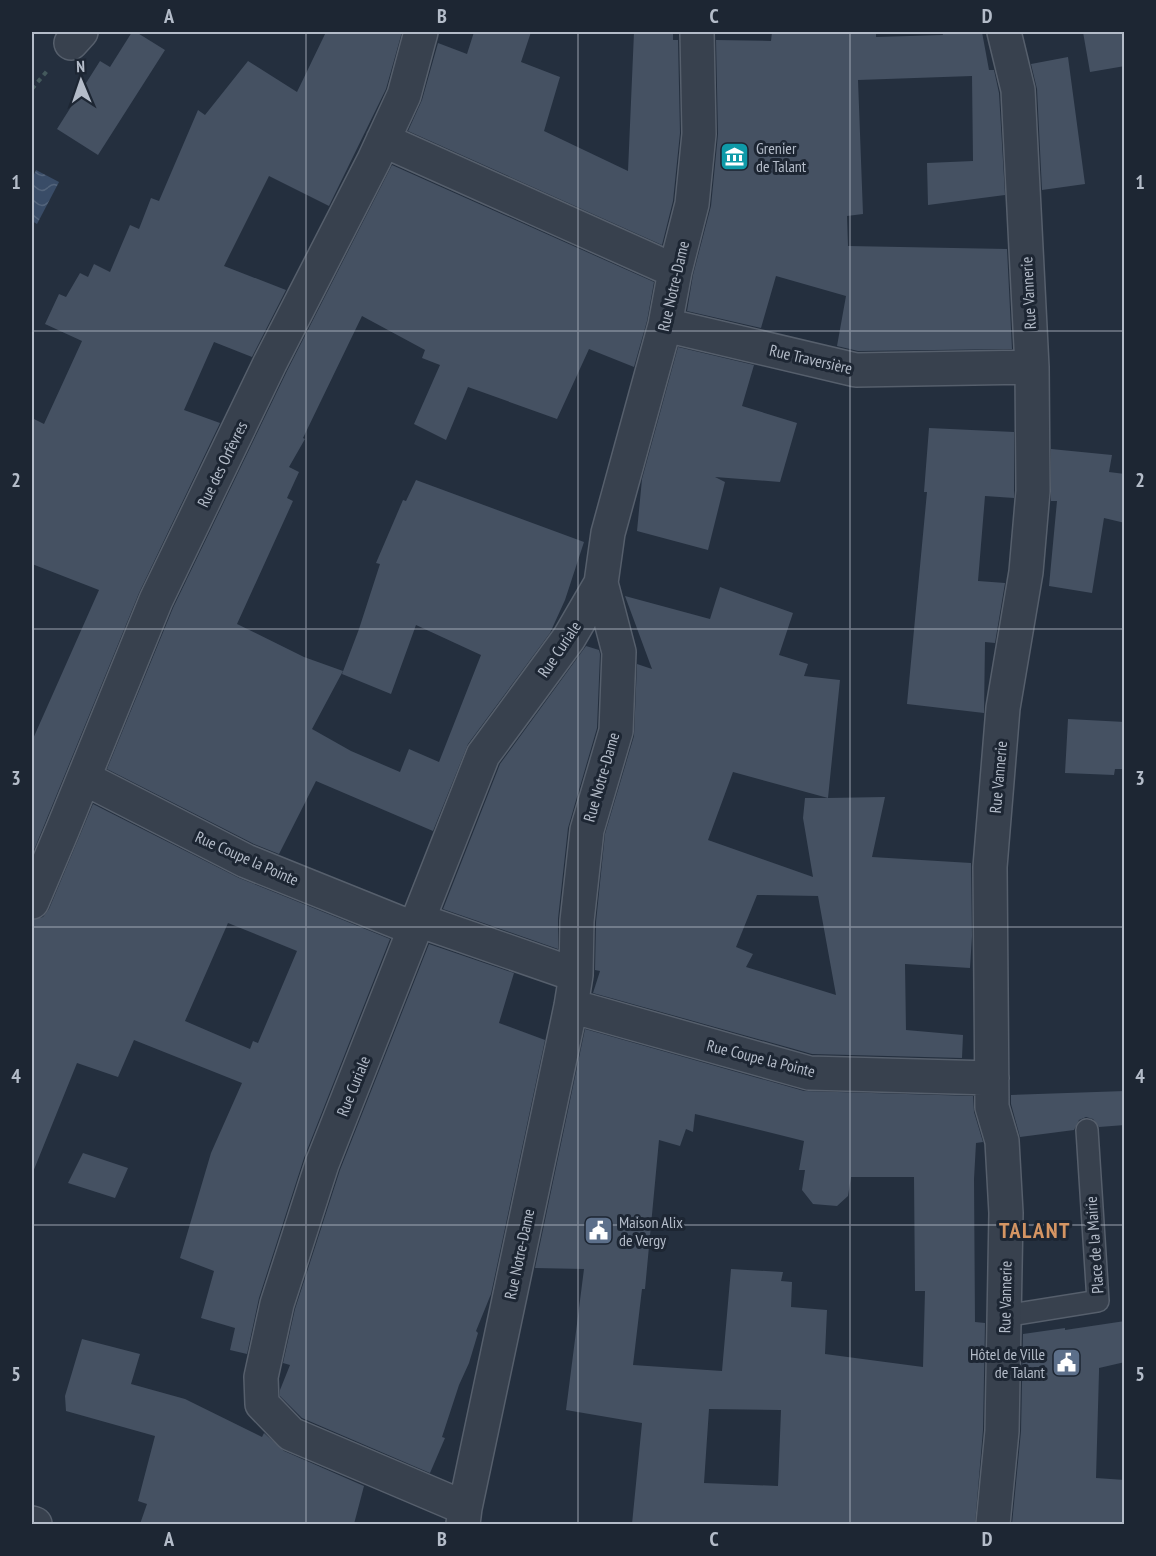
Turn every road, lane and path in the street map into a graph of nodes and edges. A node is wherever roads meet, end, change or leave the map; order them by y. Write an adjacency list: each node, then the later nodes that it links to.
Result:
1 (421, 32): 4 (street, Rue des Orfèvres)
2 (697, 32): 5 (street, Rue Notre-Dame)
3 (1004, 32): 7 (street, Rue Vannerie)
4 (384, 140): 5 (street); 9 (street, Rue des Orfèvres)
5 (675, 271): 6 (street, Rue Notre-Dame)
6 (665, 325): 7 (street, Rue Traversière); 8 (street, Rue Notre-Dame)
7 (1032, 367): 13 (street, Rue Vannerie)
8 (601, 583): 11 (street, Rue Curiale); 12 (street, Rue Notre-Dame)
9 (84, 778): 10 (street, Rue des Orfèvres); 11 (street, Rue Coupe la Pointe)
10 (32, 902)
11 (417, 924): 12 (street, Rue Coupe la Pointe); 16 (street, Rue Curiale)
12 (574, 991): 13 (street, Rue Coupe la Pointe); 16 (street, Rue Notre-Dame)
13 (992, 1078): 15 (street, Rue Vannerie)
14 (1087, 1130): 15 (lane, Place de la Mairie)
15 (1004, 1316): 17 (street, Rue Vannerie)
16 (464, 1516)
17 (993, 1524)

